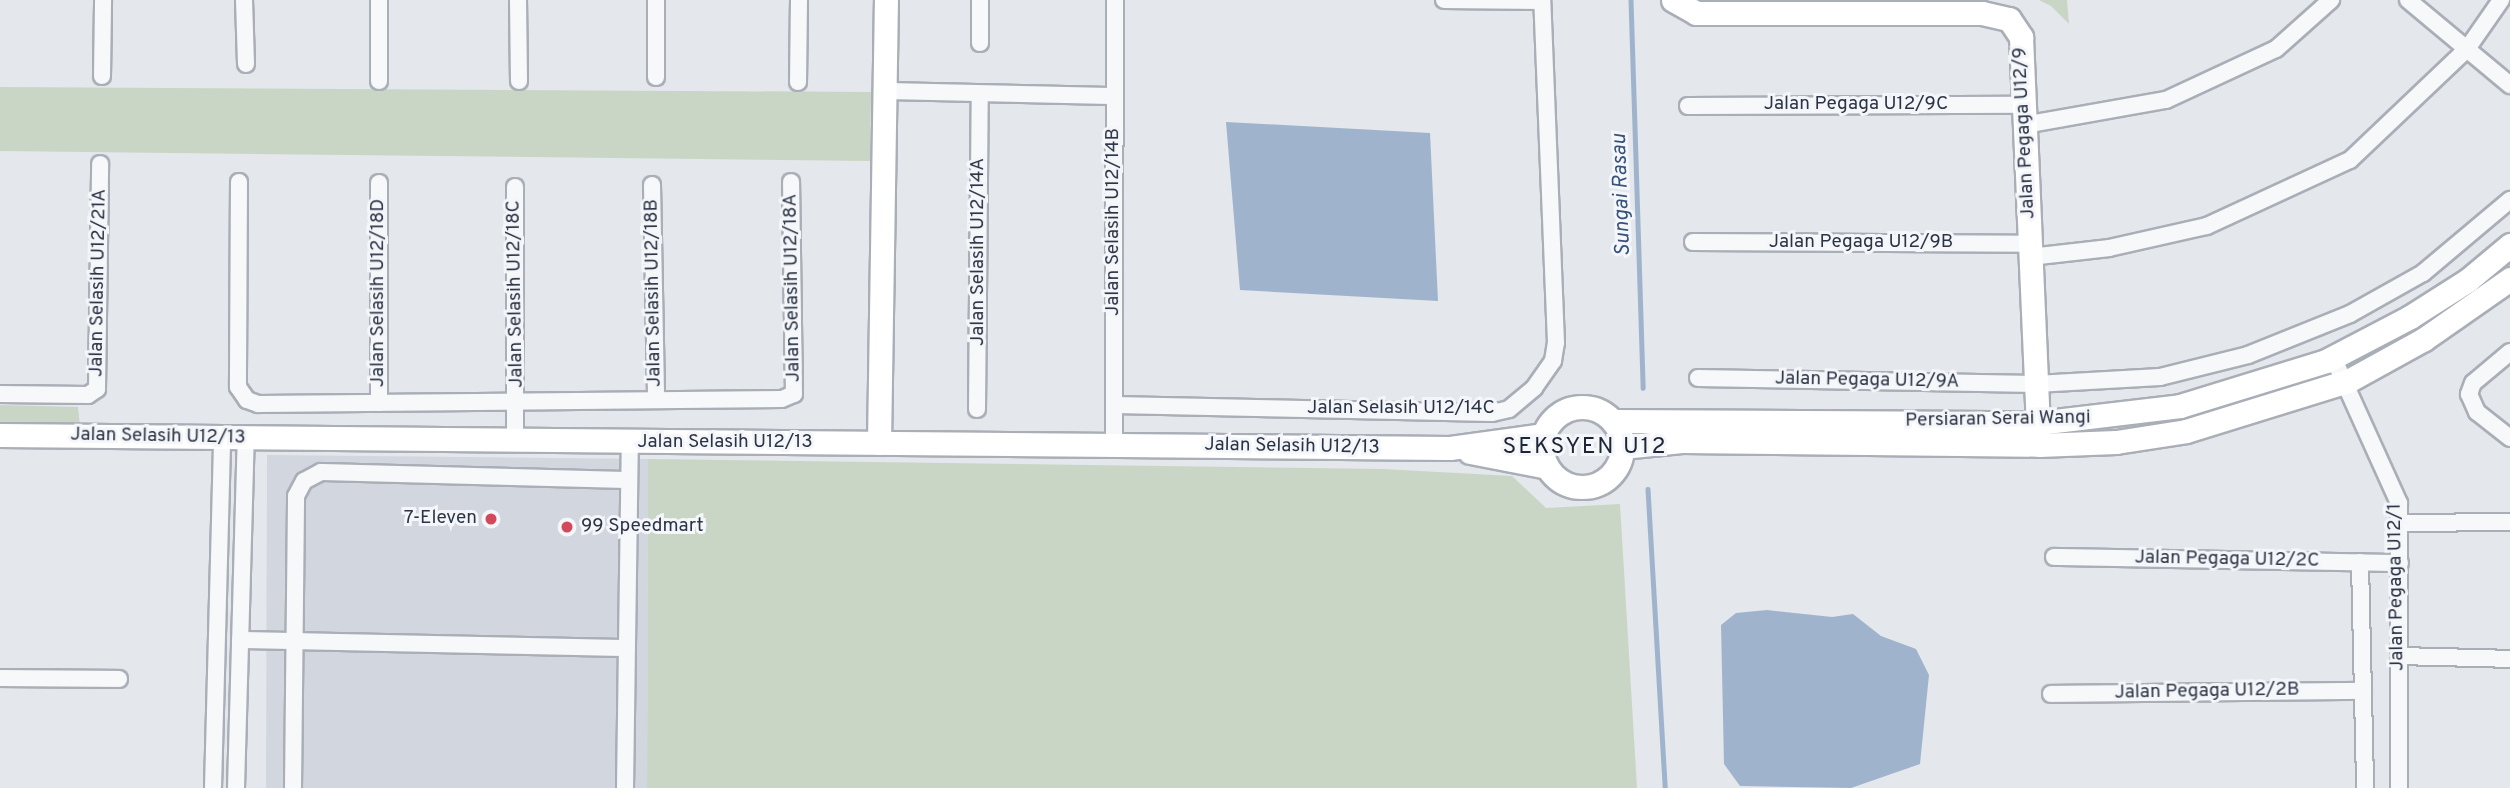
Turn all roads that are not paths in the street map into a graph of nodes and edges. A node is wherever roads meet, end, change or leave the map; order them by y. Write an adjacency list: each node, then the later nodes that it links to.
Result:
1 (103, 0): 19 (street)
2 (244, 0): 18 (street)
3 (379, 0): 21 (street)
4 (518, 0): 22 (street)
5 (656, 0): 20 (street)
6 (799, 0): 23 (street)
7 (886, 0): 25 (street)
8 (980, 0): 16 (street)
9 (1115, 0): 27 (street, Jalan Selasih U12/14B)
10 (1444, 0): 11 (street)
11 (1542, 0): 50 (street, Jalan Selasih U12/14C)
12 (1673, 0): 29 (street, Jalan Pegaga U12/9)
13 (2331, 0): 29 (street, Jalan Pegaga U12/9C)
14 (2408, 0): 17 (street)
15 (2501, 0): 17 (street, Jalan Pegaga U12/9B)
16 (980, 43)
17 (2467, 49): 24 (street); 39 (street, Jalan Pegaga U12/9B)
18 (246, 64)
19 (102, 76)
20 (656, 77)
21 (379, 81)
22 (519, 81)
23 (798, 82)
24 (2510, 85)
25 (885, 91): 26 (street); 61 (street)
26 (980, 94): 27 (street); 51 (street, Jalan Selasih U12/14A)
27 (1113, 96): 50 (street, Jalan Selasih U12/14B)
28 (1688, 106): 29 (street, Jalan Pegaga U12/9C)
29 (2024, 115): 39 (street, Jalan Pegaga U12/9)
30 (100, 164): 46 (street, Jalan Selasih U12/21A)
31 (239, 182): 49 (street)
32 (791, 182): 47 (street, Jalan Selasih U12/18A)
33 (379, 183): 49 (street, Jalan Selasih U12/18D)
34 (652, 185): 47 (street, Jalan Selasih U12/18B)
35 (514, 187): 48 (street, Jalan Selasih U12/18C)
36 (2510, 200): 45 (street, Jalan Pegaga U12/9A)
37 (1693, 242): 39 (street, Jalan Pegaga U12/9B)
38 (2510, 245): 42 (street, Persiaran Serai Wangi)
39 (2030, 250): 45 (street, Jalan Pegaga U12/9)
40 (2510, 279): 44 (street, Persiaran Serai Wangi)
41 (2510, 352): 58 (street)
42 (2333, 357): 44 (street, Jalan Pegaga U12/1); 53 (street, Persiaran Serai Wangi)
43 (1699, 378): 45 (street, Jalan Pegaga U12/9A)
44 (2347, 381): 63 (street, Persiaran Serai Wangi); 68 (street, Jalan Pegaga U12/1)
45 (2036, 384): 53 (street, Jalan Pegaga U12/9)
46 (0, 394)
47 (656, 400): 48 (street)
48 (517, 402): 49 (street); 59 (street, Jalan Selasih U12/18C)
49 (379, 403)
50 (1115, 405): 62 (street, Jalan Selasih U12/14B)
51 (977, 409)
52 (1613, 421): 53 (street, Persiaran Serai Wangi); 55 (street); 63 (street)
53 (2038, 423)
54 (0, 435): 56 (street, Jalan Selasih U12/13)
55 (1544, 435): 64 (street, Jalan Selasih U12/13); 65 (street)
56 (222, 438): 57 (street, Jalan Selasih U12/13); 81 (street)
57 (246, 438): 59 (street, Jalan Selasih U12/13); 72 (street)
58 (2510, 438)
59 (515, 443): 60 (street, Jalan Selasih U12/13)
60 (630, 443): 61 (street, Jalan Selasih U12/13); 66 (street)
61 (879, 443): 62 (street, Jalan Selasih U12/13)
62 (1114, 445): 64 (street, Jalan Selasih U12/13)
63 (1622, 447): 65 (street)
64 (1450, 449): 65 (street, Jalan Selasih U12/13)
65 (1547, 467)
66 (627, 480): 73 (street); 74 (street)
67 (2510, 522): 68 (street)
68 (2399, 523): 71 (street, Jalan Pegaga U12/1)
69 (2054, 557): 70 (street, Jalan Pegaga U12/2C)
70 (2360, 562): 71 (street, Jalan Pegaga U12/2C); 79 (street)
71 (2400, 563): 75 (street, Jalan Pegaga U12/1)
72 (240, 640): 73 (street); 82 (street)
73 (293, 642): 74 (street); 83 (street)
74 (626, 648): 84 (street)
75 (2399, 656): 76 (street); 86 (street, Jalan Pegaga U12/1)
76 (2510, 659)
77 (0, 678): 78 (street)
78 (119, 679)
79 (2362, 691): 80 (street, Jalan Pegaga U12/2B); 85 (street)
80 (2052, 694)
81 (213, 788)
82 (236, 788)
83 (293, 788)
84 (625, 788)
85 (2365, 788)
86 (2399, 788)

